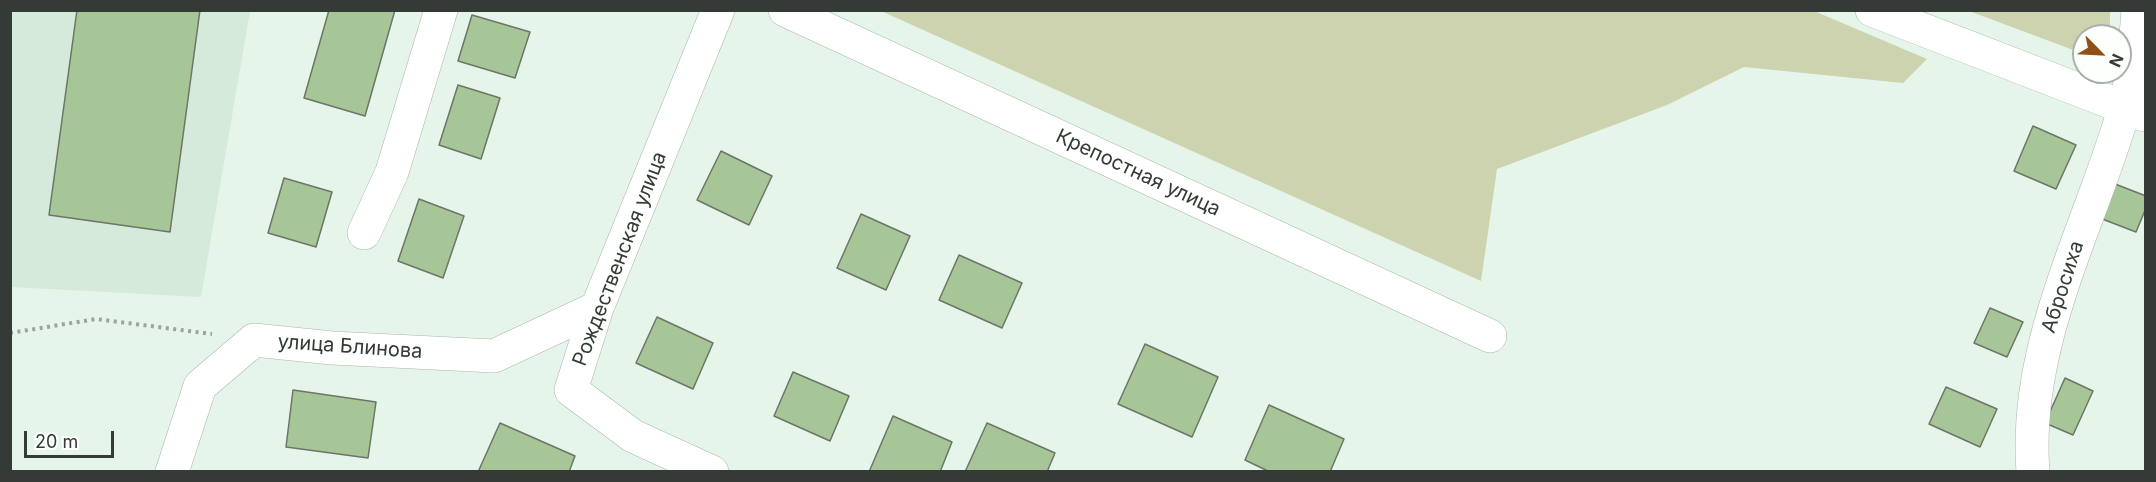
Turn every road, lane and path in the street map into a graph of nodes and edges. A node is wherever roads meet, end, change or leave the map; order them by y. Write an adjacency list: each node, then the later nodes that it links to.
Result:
1 (441, 10): 7 (street)
2 (718, 10): 8 (street, Рождественская улица)
3 (785, 10): 10 (street, Крепостная улица)
4 (1872, 10): 6 (street)
5 (2138, 10): 6 (street, Абросиха)
6 (2135, 112): 14 (street, Абросиха)
7 (364, 233)
8 (597, 308): 11 (street, улица Блинова); 13 (street, Рождественская улица)
9 (10, 333): 11 (path)
10 (1490, 336)
11 (254, 340): 12 (street, улица Блинова)
12 (172, 471)
13 (712, 471)
14 (2033, 471)

